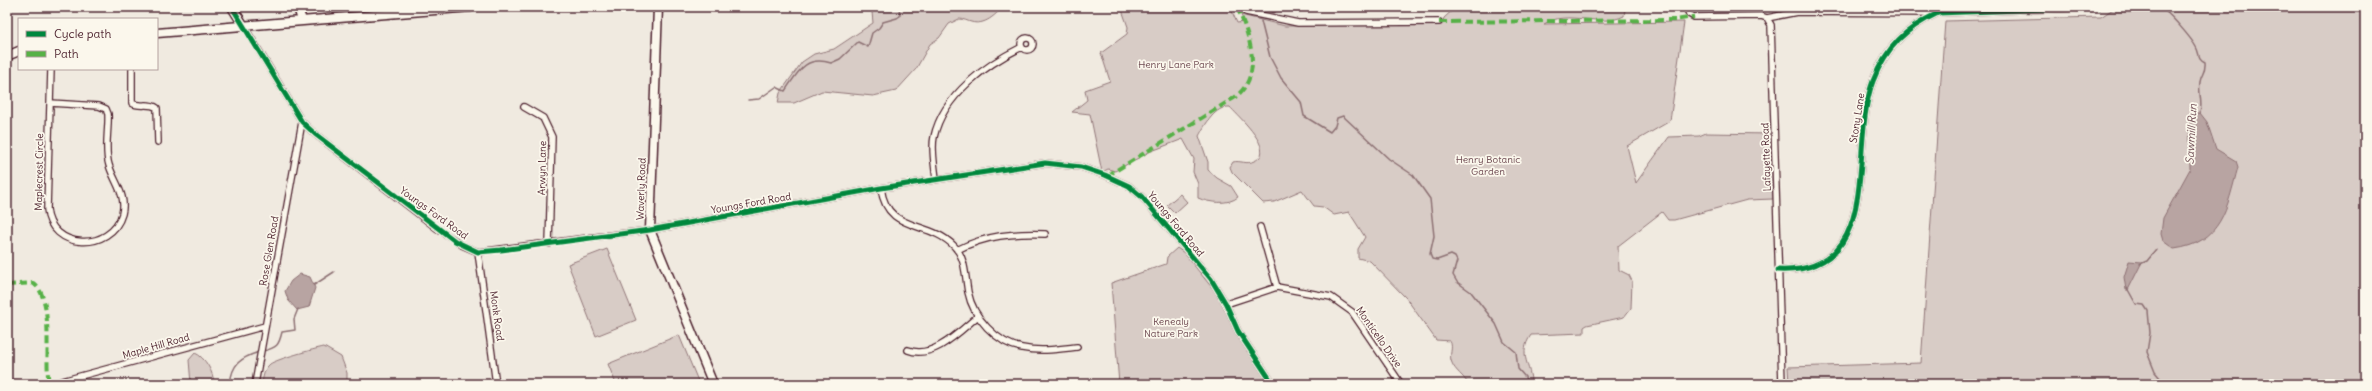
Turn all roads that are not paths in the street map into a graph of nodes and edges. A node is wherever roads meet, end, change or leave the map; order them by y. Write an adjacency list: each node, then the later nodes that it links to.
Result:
1 (232, 7): 13 (street, Youngs Ford Road)
2 (298, 7): 11 (street)
3 (471, 7): 7 (street)
4 (658, 7): 27 (street, Waverly Road)
5 (1686, 7): 10 (street)
6 (2098, 7): 9 (street, Stony Lane)
7 (459, 8): 11 (street)
8 (1237, 8): 12 (street)
9 (1938, 13): 10 (street, Stony Lane); 32 (street, Stony Lane)
10 (1767, 18): 32 (street, Lafayette Road)
11 (302, 21): 13 (street)
12 (1439, 22)
13 (244, 26): 14 (street); 22 (street, Youngs Ford Road)
14 (158, 33)
15 (1022, 47): 24 (street)
16 (18, 51): 17 (street)
17 (7, 56)
18 (51, 70): 20 (street, Maplecrest Circle)
19 (132, 70): 23 (street)
20 (50, 103): 20 (street, Maplecrest Circle)
21 (524, 107): 29 (street, Arwyn Lane)
22 (302, 122): 31 (street, Youngs Ford Road); 36 (street, Rose Glen Road)
23 (158, 142)
24 (936, 180): 25 (street, Youngs Ford Road); 34 (street, Youngs Ford Road)
25 (881, 188): 27 (street, Youngs Ford Road); 30 (street)
26 (1260, 227): 33 (street)
27 (650, 230): 29 (street, Youngs Ford Road); 44 (street, Waverly Road)
28 (1044, 234): 30 (street)
29 (549, 244): 31 (street, Youngs Ford Road)
30 (958, 250): 35 (street)
31 (478, 252): 43 (street, Monk Road)
32 (1778, 270): 47 (street, Lafayette Road)
33 (1276, 287): 34 (street); 46 (street, Monticello Drive)
34 (1226, 304): 45 (street, Youngs Ford Road)
35 (978, 316): 37 (street); 38 (street)
36 (265, 326): 41 (street, Maple Hill Road); 42 (street, Rose Glen Road)
37 (1077, 348)
38 (908, 350)
39 (7, 383): 40 (street)
40 (20, 384)
41 (52, 384)
42 (255, 384)
43 (496, 384)
44 (713, 384)
45 (1273, 384)
46 (1401, 384)
47 (1782, 384)

